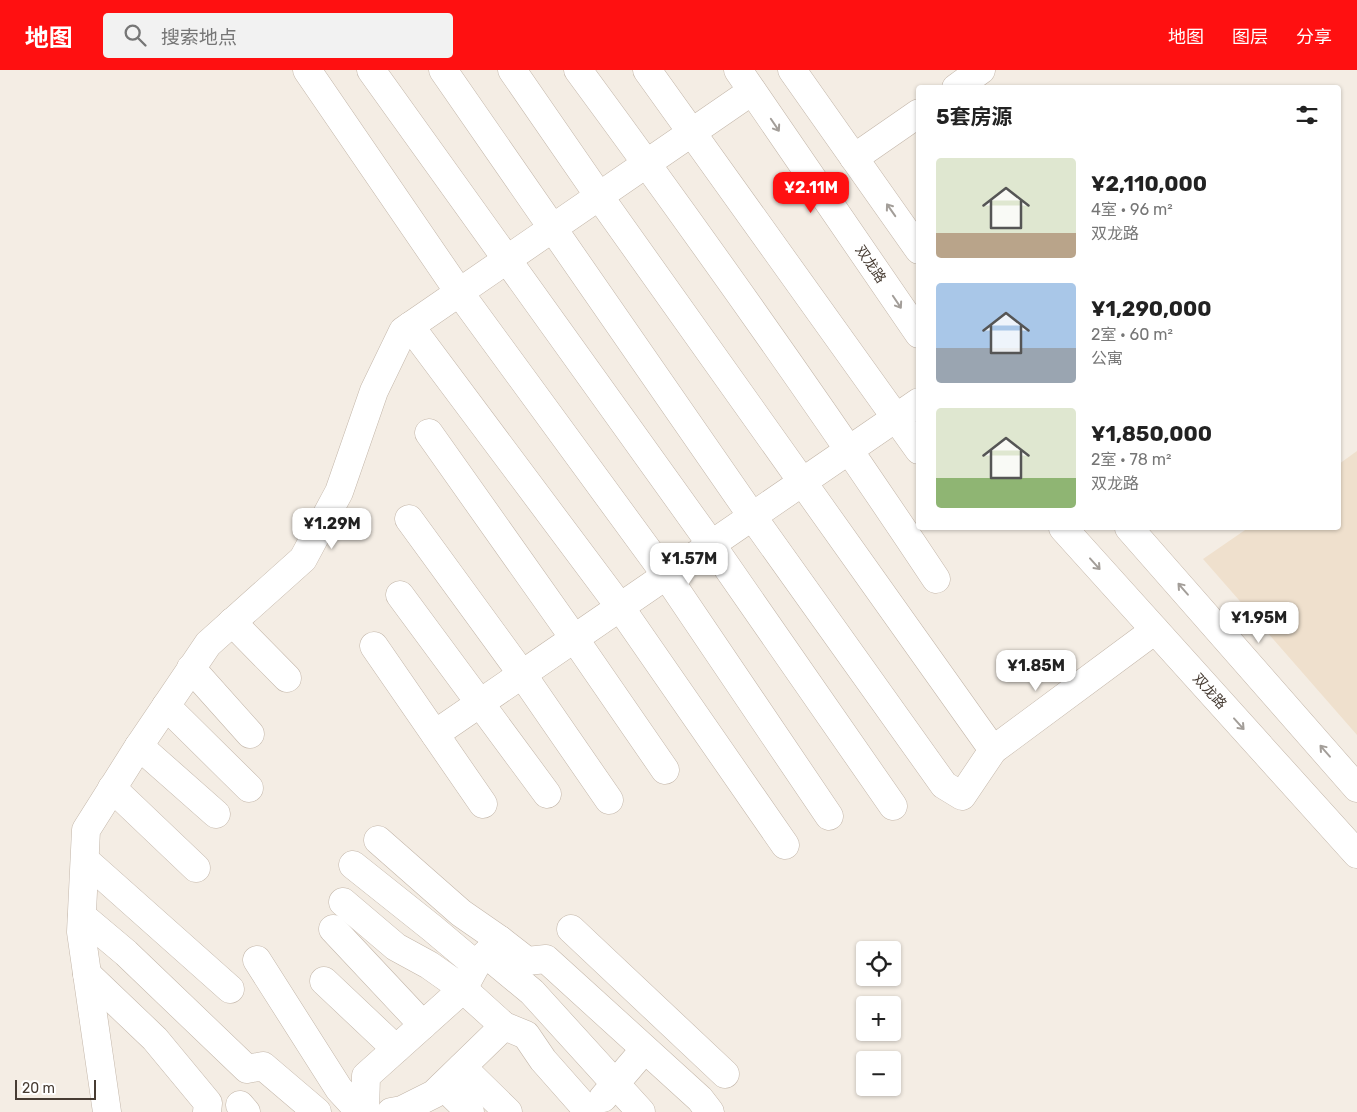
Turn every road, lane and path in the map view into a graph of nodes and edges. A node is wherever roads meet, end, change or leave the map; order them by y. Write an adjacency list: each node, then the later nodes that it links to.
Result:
1 (307, 70): 19 (street)
2 (371, 70): 18 (street)
3 (443, 70): 16 (street)
4 (512, 70): 15 (street)
5 (578, 70): 14 (street)
6 (647, 70): 12 (street)
7 (792, 70): 13 (street)
8 (981, 70): 10 (street)
9 (745, 80): 12 (street); 21 (street, 双龙路, one-way to 21)
10 (960, 85)
11 (916, 115): 13 (street)
12 (693, 132): 14 (street); 23 (street)
13 (854, 158): 17 (street, one-way to 13)
14 (647, 163): 15 (street); 26 (street)
15 (599, 196): 16 (street); 27 (street)
16 (553, 228): 18 (street); 28 (street)
17 (916, 246)
18 (507, 259): 19 (street); 32 (street)
19 (459, 292): 20 (street); 33 (street)
20 (410, 326): 36 (street); 37 (street)
21 (916, 330)
22 (916, 404): 23 (street)
23 (896, 418): 25 (street); 26 (street)
24 (429, 433): 39 (street)
25 (916, 446)
26 (850, 449): 27 (street); 34 (street)
27 (802, 482): 28 (street); 49 (street)
28 (752, 516): 32 (street); 49 (street)
29 (408, 518): 42 (street)
30 (1064, 530): 38 (street, 双龙路, one-way to 38)
31 (1131, 530): 53 (street, one-way to 31)
32 (711, 544): 33 (street); 57 (street)
33 (666, 575): 36 (street); 59 (street)
34 (936, 579)
35 (400, 595): 44 (street)
36 (620, 607): 39 (street); 61 (street)
37 (232, 622): 41 (street); 43 (street)
38 (1155, 630): 49 (street); 62 (street, 双龙路, one-way to 62)
39 (574, 638): 42 (street); 50 (street)
40 (374, 646): 47 (street)
41 (192, 668): 45 (street); 46 (street)
42 (522, 674): 44 (street); 55 (street)
43 (287, 678)
44 (479, 703): 47 (street); 54 (street)
45 (166, 706): 48 (street); 52 (street)
46 (250, 734)
47 (435, 734): 56 (street)
48 (139, 746): 51 (street); 58 (street)
49 (993, 750)
50 (665, 770)
51 (112, 788): 63 (street); 65 (street)
52 (249, 788)
53 (1357, 788)
54 (548, 794)
55 (610, 800)
56 (483, 804)
57 (893, 806)
58 (216, 814)
59 (829, 816)
60 (378, 840): 70 (street)
61 (785, 845)
62 (1357, 854)
63 (85, 860): 67 (street); 74 (street)
64 (353, 865): 70 (street)
65 (196, 868)
66 (343, 902): 75 (street)
67 (82, 916): 72 (street); 89 (street)
68 (333, 929): 76 (street)
69 (571, 929): 78 (street)
70 (487, 953): 75 (street); 80 (street); 84 (street)
71 (257, 960): 90 (street)
72 (87, 974): 87 (street); 88 (street)
73 (324, 981): 79 (street)
74 (230, 989)
75 (463, 989): 76 (street); 77 (street)
76 (423, 1025): 79 (street)
77 (504, 1026): 81 (street); 95 (street)
78 (694, 1045): 82 (street); 83 (street)
79 (396, 1049): 91 (street)
80 (644, 1050): 82 (street); 84 (street)
81 (462, 1066): 85 (street); 94 (street)
82 (671, 1073): 86 (street)
83 (725, 1074)
84 (615, 1084): 95 (street); 96 (street)
85 (443, 1086): 92 (street); 93 (street)
86 (699, 1108)
87 (107, 1112)
88 (207, 1112)
89 (317, 1112)
90 (360, 1112)
91 (365, 1112)
92 (391, 1112)
93 (470, 1112)
94 (508, 1112)
95 (590, 1112)
96 (640, 1112)

